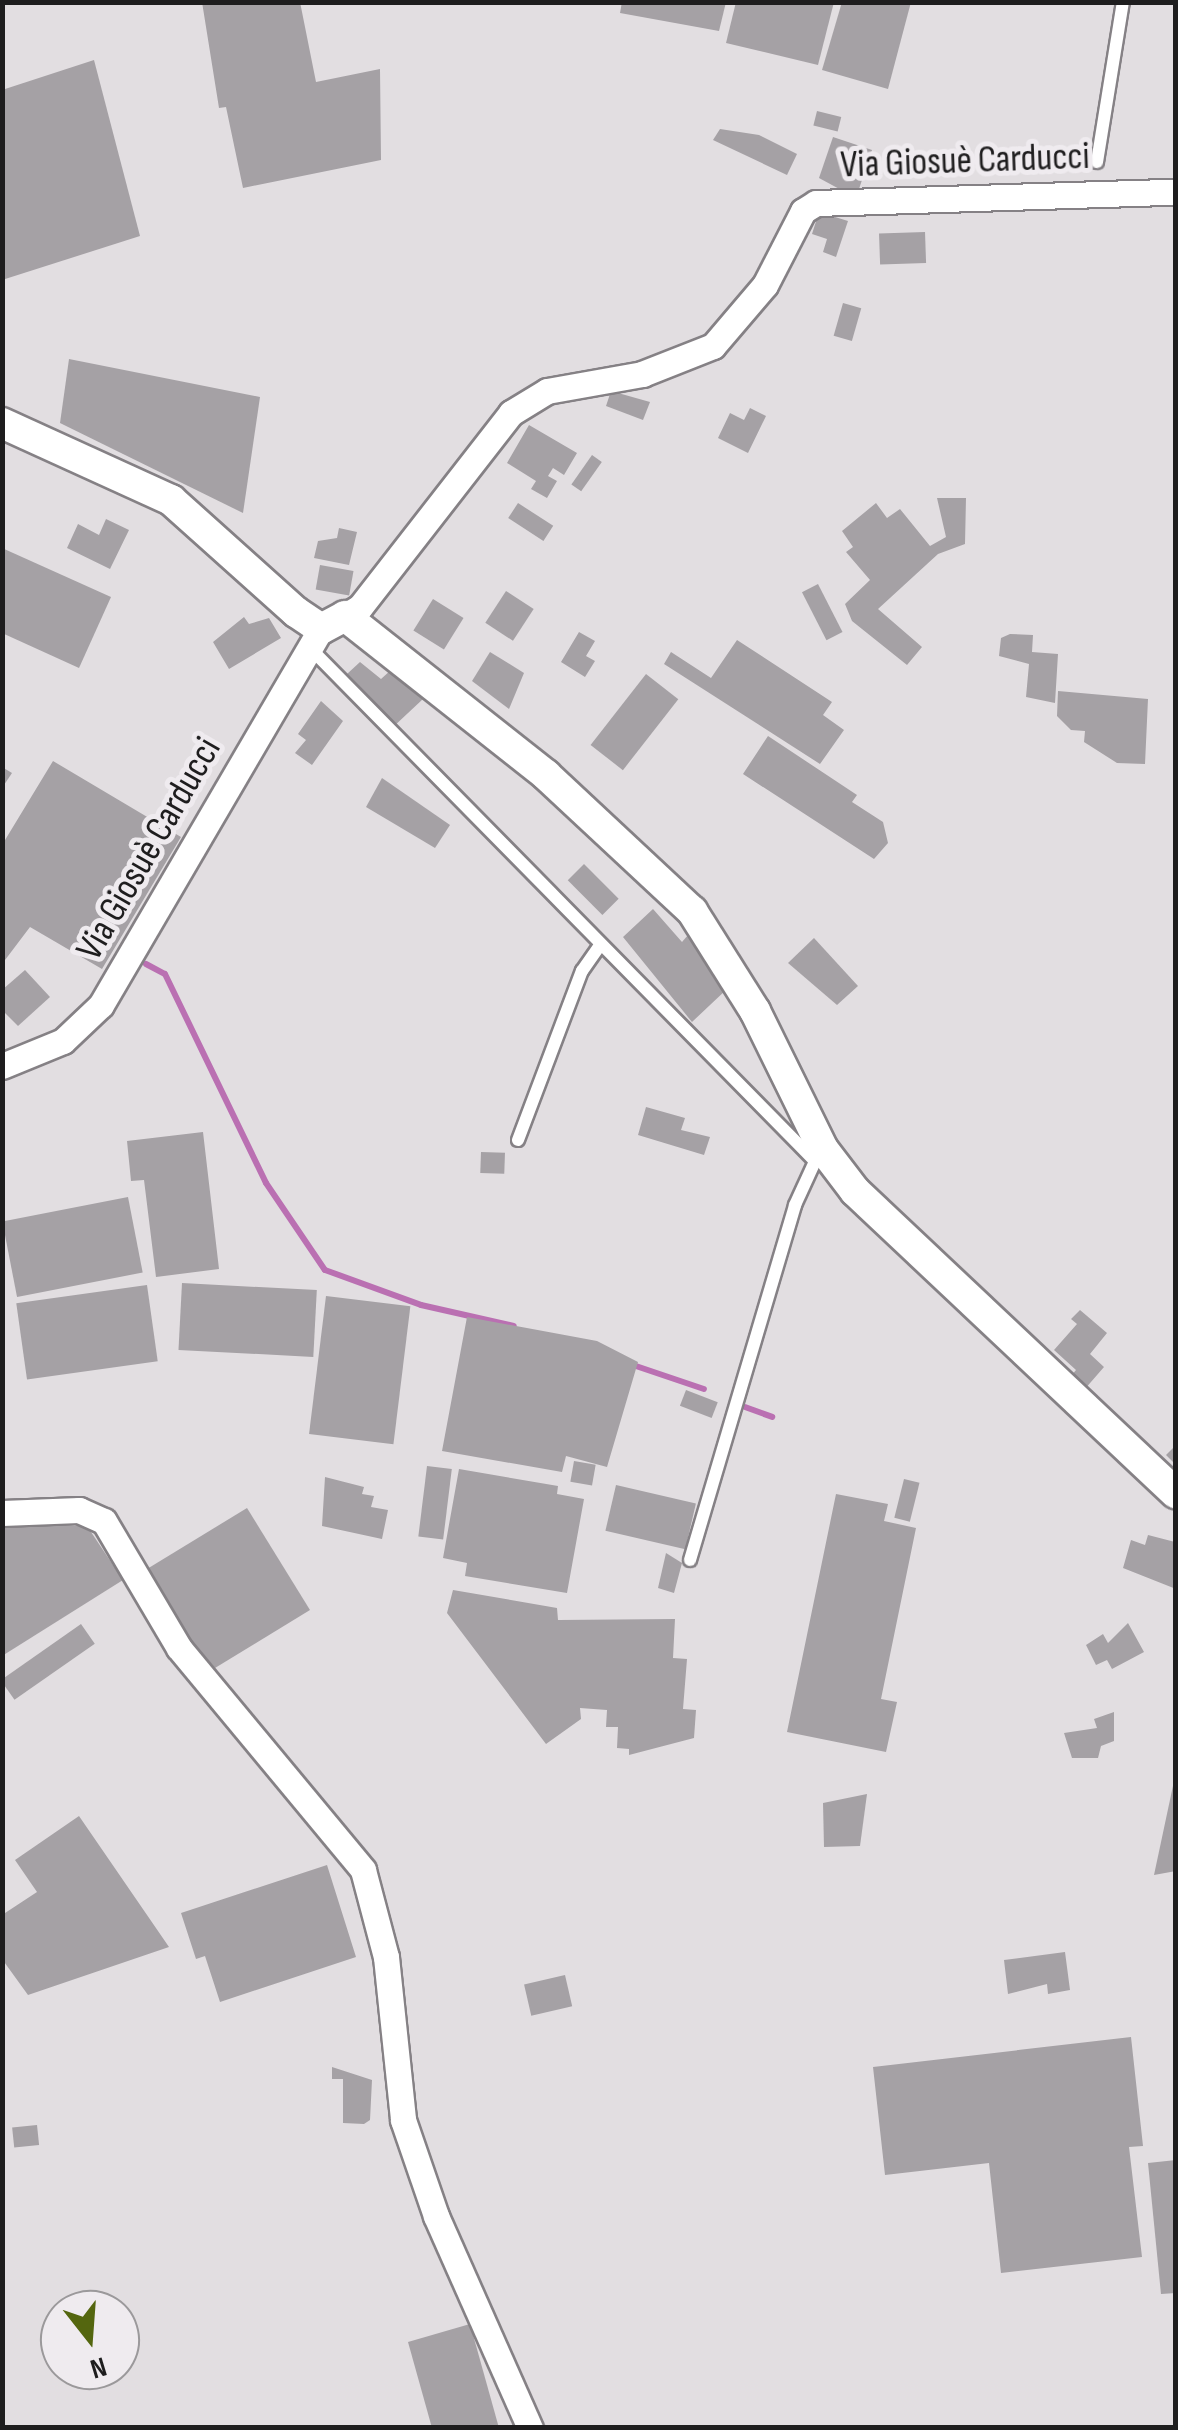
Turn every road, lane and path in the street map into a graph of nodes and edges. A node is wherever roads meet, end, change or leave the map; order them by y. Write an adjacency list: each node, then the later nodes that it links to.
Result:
1 (1123, 2): 2 (lane)
2 (1097, 162)
3 (1176, 192): 5 (street, Via Giosuè Carducci)
4 (2, 423): 5 (street)
5 (325, 631): 6 (lane); 7 (street, Via Giosuè Carducci); 9 (street)
6 (600, 944): 8 (lane); 9 (lane)
7 (2, 1066)
8 (518, 1140)
9 (818, 1154): 10 (street); 12 (lane)
10 (1176, 1494)
11 (2, 1513): 13 (street)
12 (690, 1560)
13 (530, 2428)

